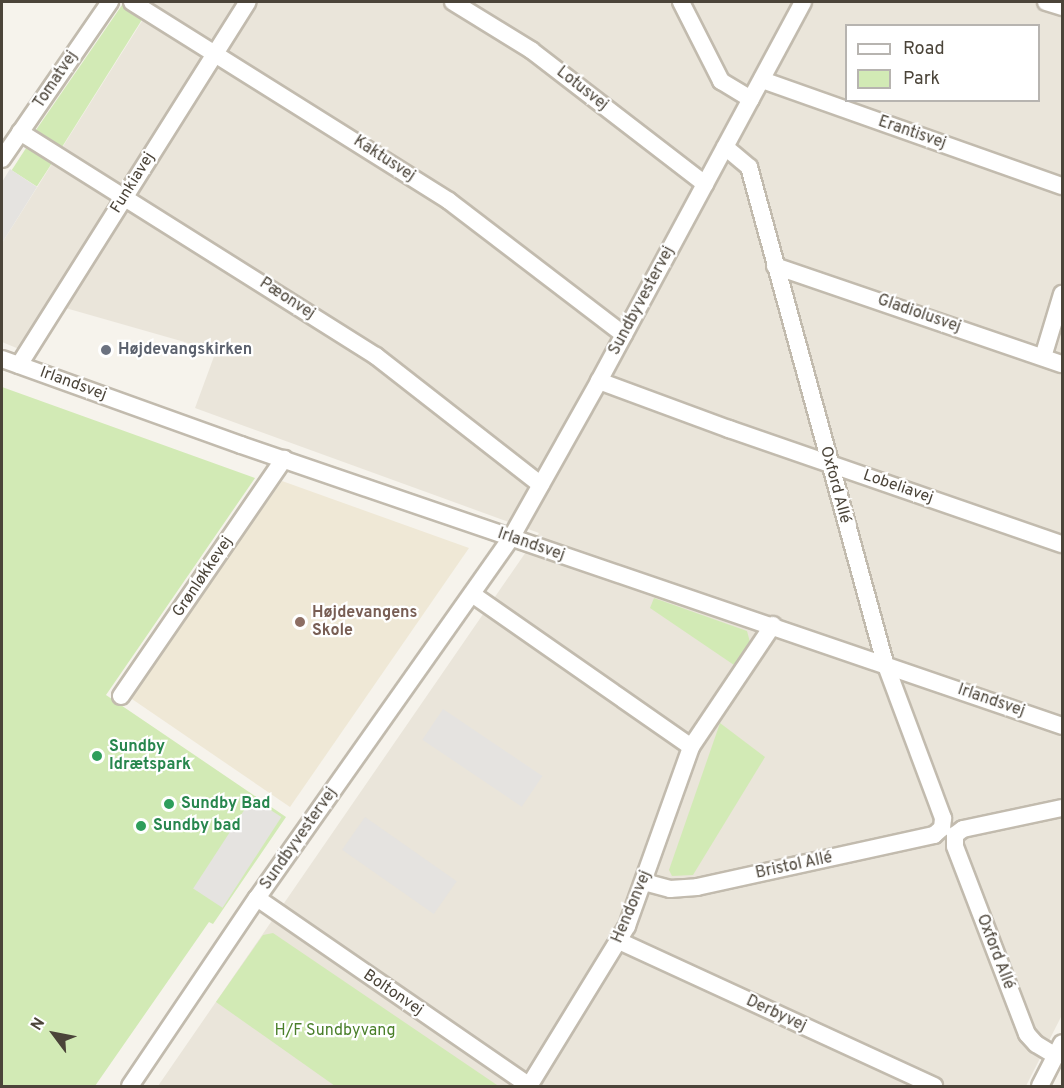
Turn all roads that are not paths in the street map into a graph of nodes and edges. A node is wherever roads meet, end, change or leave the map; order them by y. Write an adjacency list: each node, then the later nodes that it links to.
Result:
1 (110, 2): 12 (street, Tomatvej)
2 (132, 2): 9 (street, Kaktusvej)
3 (248, 2): 9 (street, Funkiavej)
4 (453, 2): 15 (street, Lotusvej)
5 (681, 2): 11 (street)
6 (803, 2): 10 (street, Sundbyvestervej)
7 (1046, 2): 8 (street)
8 (1062, 7)
9 (216, 53): 17 (street, Funkiavej); 20 (street, Kaktusvej)
10 (762, 80): 11 (street, Sundbyvestervej); 16 (street, Erantisvej)
11 (751, 99): 13 (street, Sundbyvestervej)
12 (20, 132): 14 (street, Tomatvej); 17 (street, Pæonvej)
13 (725, 147): 15 (street, Sundbyvestervej); 18 (street, Oxford Allé)
14 (2, 159)
15 (705, 184): 20 (street, Sundbyvestervej)
16 (1062, 186)
17 (125, 196): 24 (street, Funkiavej); 28 (street, Pæonvej)
18 (775, 266): 21 (street, Gladiolusvej); 27 (street, Oxford Allé)
19 (1062, 294): 21 (street)
20 (624, 335): 25 (street, Sundbyvestervej)
21 (1043, 357): 23 (street, Gladiolusvej)
22 (2, 359): 24 (street, Irlandsvej)
23 (1062, 364)
24 (19, 365): 26 (street, Irlandsvej)
25 (599, 381): 27 (street, Lobeliavej); 28 (street, Sundbyvestervej)
26 (284, 459): 29 (street, Irlandsvej); 34 (street, Grønløkkevej)
27 (830, 464): 30 (street, Lobeliavej); 33 (street, Oxford Allé)
28 (541, 485): 29 (street, Sundbyvestervej)
29 (511, 538): 31 (street, Sundbyvestervej); 32 (street, Irlandsvej)
30 (1062, 544)
31 (472, 594): 36 (street); 40 (street, Sundbyvestervej)
32 (773, 626): 33 (street, Irlandsvej); 36 (street, Hendonvej)
33 (885, 663): 35 (street, Irlandsvej); 38 (street, Oxford Allé)
34 (121, 696)
35 (1062, 726)
36 (691, 747): 39 (street, Hendonvej)
37 (1062, 808): 38 (street, Bristol Allé)
38 (948, 832): 39 (street, Bristol Allé); 42 (street, Oxford Allé)
39 (644, 882): 41 (street, Hendonvej)
40 (257, 898): 44 (street, Sundbyvestervej); 45 (street, Boltonvej)
41 (619, 941): 45 (street, Hendonvej); 46 (street, Derbyvej)
42 (1059, 1050): 43 (street)
43 (1048, 1084)
44 (130, 1086)
45 (529, 1086)
46 (934, 1086)

